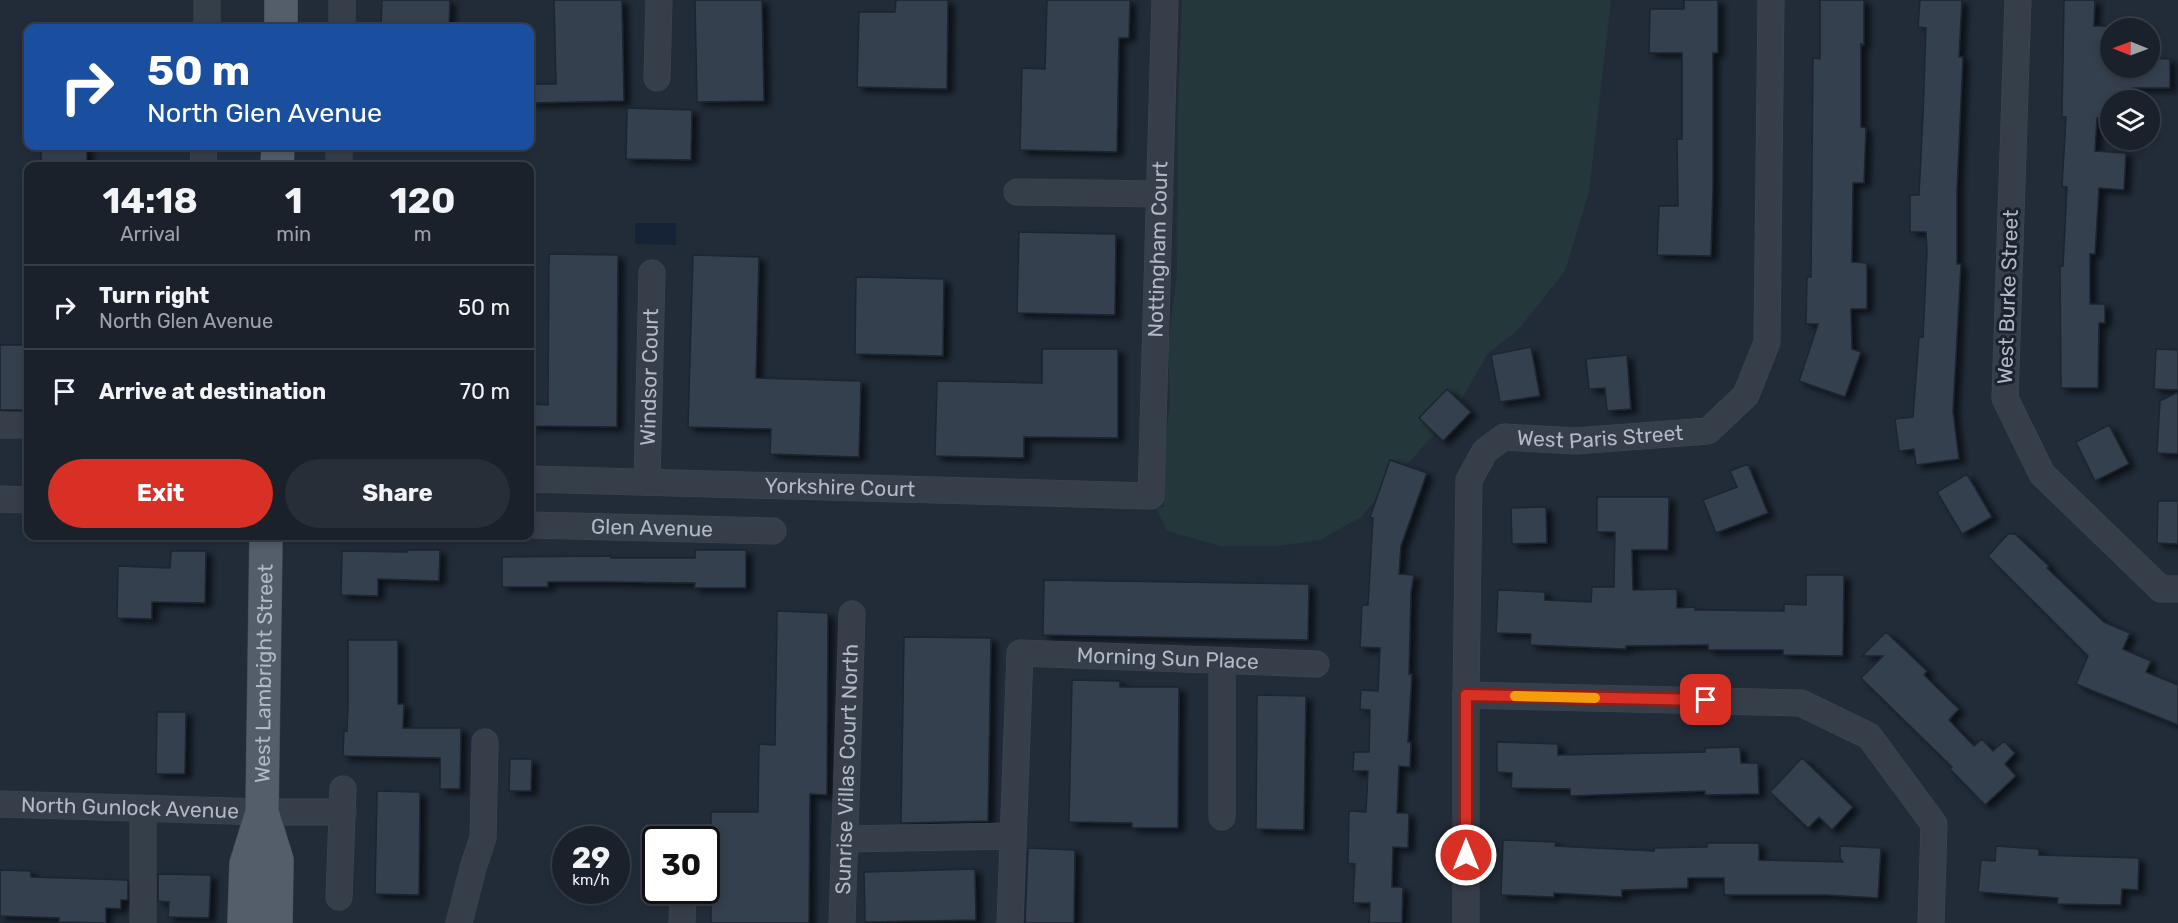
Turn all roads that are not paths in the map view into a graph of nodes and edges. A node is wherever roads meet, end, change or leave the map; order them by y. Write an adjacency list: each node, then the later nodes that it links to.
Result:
1 (207, 0): 8 (street)
2 (281, 0): 9 (main road)
3 (342, 0): 10 (street)
4 (659, 0): 11 (street)
5 (1165, 0): 13 (street, Nottingham Court)
6 (1771, 0): 29 (street, West Paris Street)
7 (2018, 0): 25 (street, West Burke Street)
8 (207, 24)
9 (281, 24)
10 (342, 24)
11 (657, 78)
12 (1017, 192): 13 (street)
13 (1160, 194): 19 (street, Nottingham Court)
14 (652, 273): 18 (street, Windsor Court)
15 (0, 425): 16 (street)
16 (24, 425)
17 (534, 479): 18 (street, Yorkshire Court)
18 (646, 482): 19 (street, Yorkshire Court)
19 (1151, 496)
20 (0, 499): 21 (street)
21 (24, 500)
22 (534, 525): 23 (street, Glen Avenue)
23 (773, 531)
24 (266, 540): 33 (main road, West Lambright Street)
25 (2178, 589)
26 (852, 614): 36 (street, Sunrise Villas Court North)
27 (1222, 661): 28 (street, Morning Sun Place); 34 (street); 35 (street, Morning Sun Place)
28 (1317, 664)
29 (1466, 695): 46 (street, West Paris Street); 47 (street)
30 (485, 741): 42 (street)
31 (0, 804): 32 (street, North Gunlock Avenue)
32 (143, 808): 33 (street, North Gunlock Avenue); 39 (street)
33 (262, 812): 37 (street, North Gunlock Avenue); 40 (main road, West Lambright Street); 41 (main road, West Lambright Street)
34 (1222, 817)
35 (1012, 836): 36 (street); 45 (street)
36 (844, 839): 44 (street, Sunrise Villas Court North)
37 (339, 897)
38 (682, 904): 43 (street)
39 (143, 923)
40 (244, 923)
41 (276, 923)
42 (459, 923)
43 (682, 923)
44 (842, 923)
45 (1010, 923)
46 (1466, 923)
47 (1931, 923)

